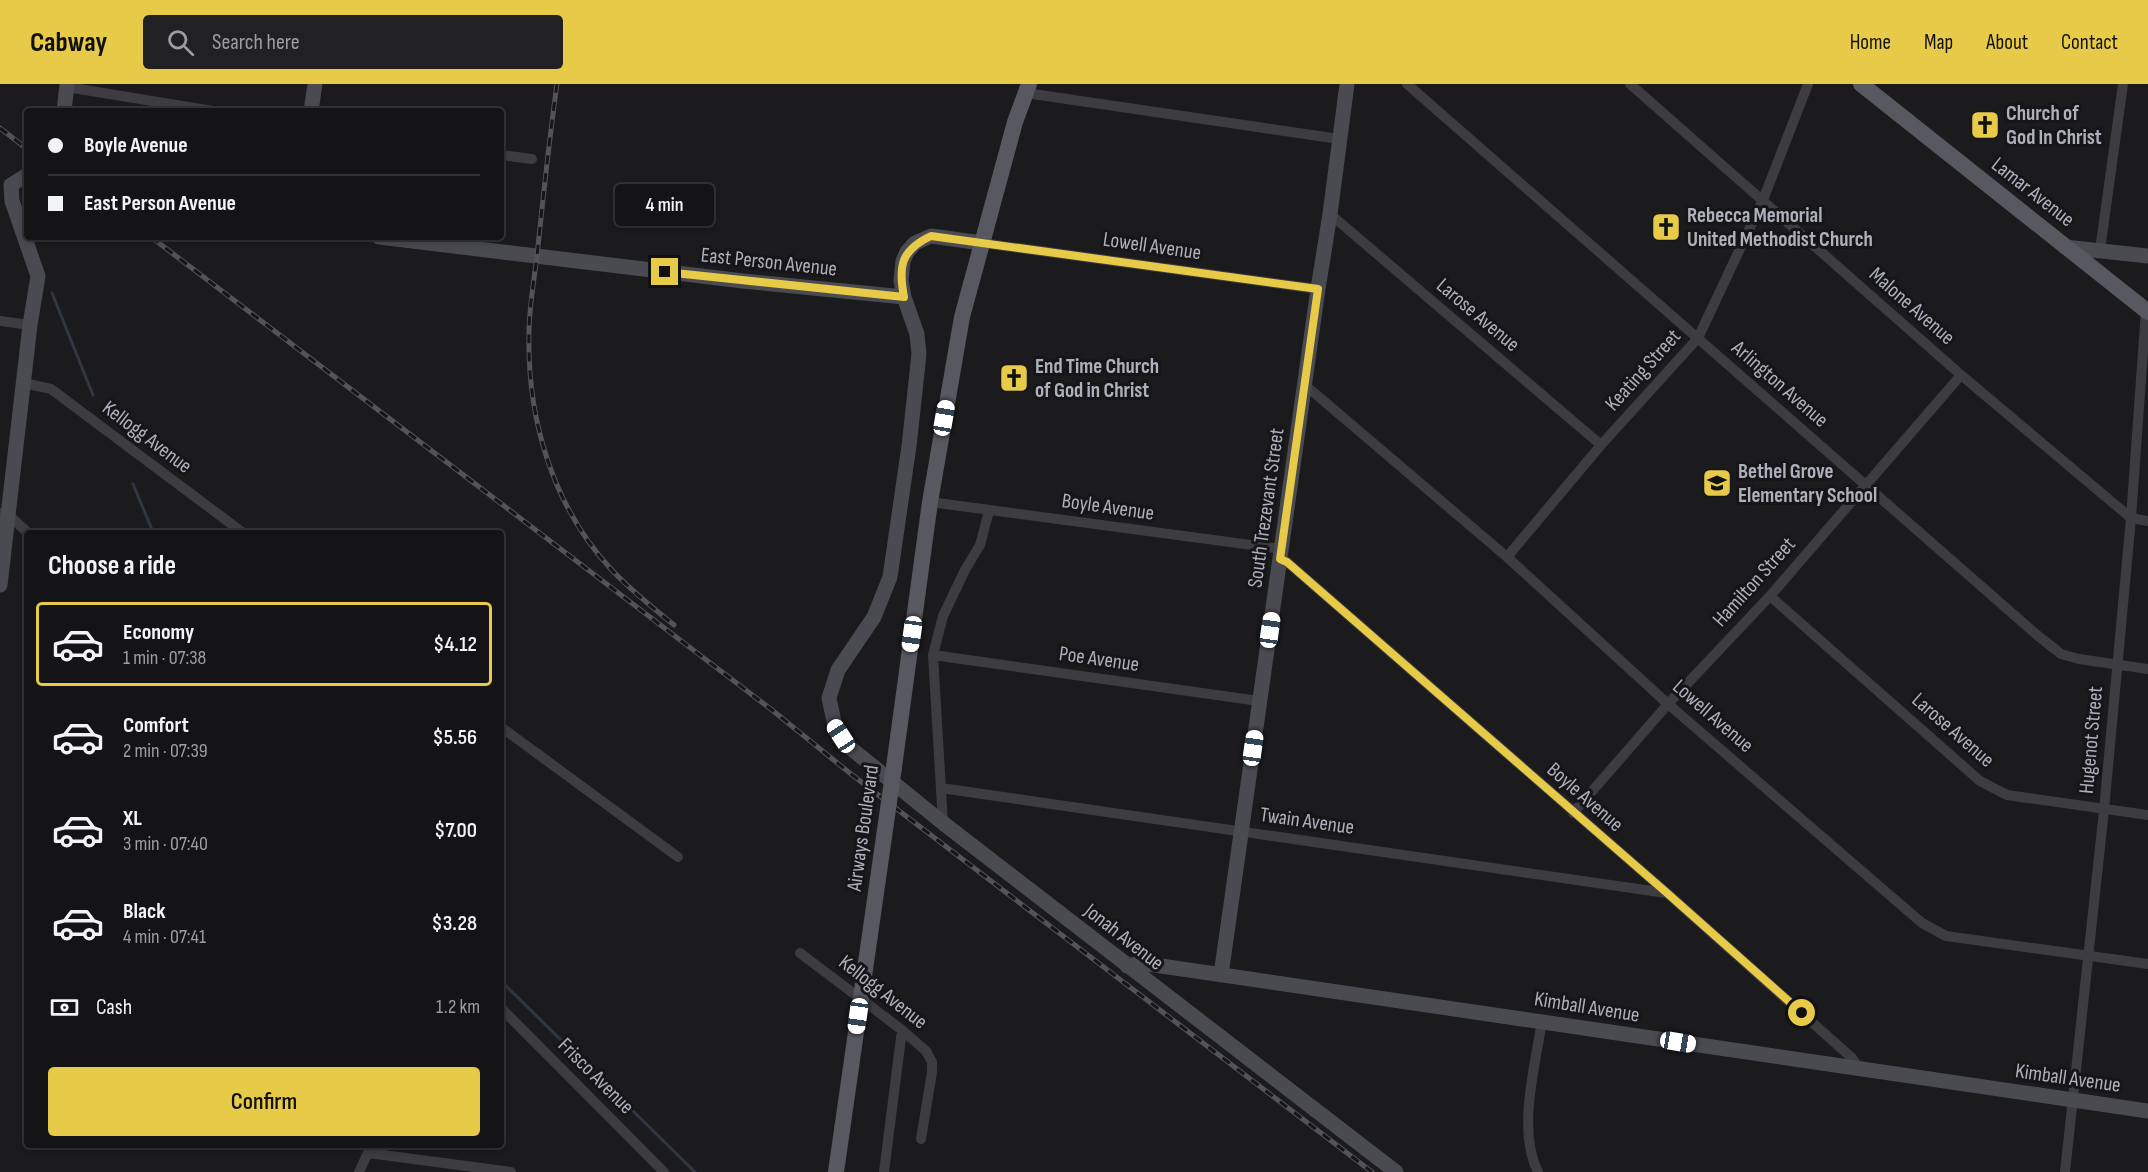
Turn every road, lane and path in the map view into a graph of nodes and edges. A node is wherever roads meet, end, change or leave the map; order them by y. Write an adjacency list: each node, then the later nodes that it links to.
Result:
1 (315, 84): 12 (street)
2 (1347, 84): 13 (street, South Trezevant Street)
3 (1407, 84): 32 (street, Arlington Avenue)
4 (1630, 84): 18 (street, Malone Avenue)
5 (1808, 84): 18 (street, Keating Street)
6 (1861, 84): 24 (main road, Lamar Avenue)
7 (2123, 84): 25 (street)
8 (67, 86): 10 (street); 11 (street)
9 (1028, 89): 13 (street); 23 (main road, Airways Boulevard)
10 (64, 108)
11 (195, 108)
12 (311, 108)
13 (1339, 138): 19 (street, South Trezevant Street)
14 (504, 155): 15 (street)
15 (532, 159)
16 (24, 176): 17 (street)
17 (5, 185): 20 (street)
18 (1763, 200): 32 (street, Keating Street); 33 (street, Malone Avenue)
19 (1330, 214): 27 (street, South Trezevant Street); 36 (street, Larose Avenue)
20 (24, 236)
21 (26, 240): 31 (street)
22 (404, 240): 28 (street, East Person Avenue)
23 (981, 243): 27 (street, Lowell Avenue); 28 (street); 38 (main road, Airways Boulevard)
24 (2065, 247): 25 (street); 29 (main road, Lamar Avenue)
25 (2100, 250): 26 (street)
26 (2148, 256)
27 (1318, 289): 35 (street, South Trezevant Street)
28 (904, 297): 59 (street, Jonah Avenue)
29 (2147, 311): 41 (street, Hugenot Street)
30 (0, 321): 31 (street)
31 (30, 325): 34 (street)
32 (1698, 338): 36 (street, Keating Street); 37 (street, Arlington Avenue)
33 (1961, 375): 37 (street, Hamilton Street); 41 (street, Malone Avenue)
34 (24, 383): 40 (street); 44 (street, Kellogg Avenue)
35 (1305, 385): 45 (street, South Trezevant Street); 46 (street, Lowell Avenue)
36 (1600, 445): 46 (street, Keating Street)
37 (1866, 486): 48 (street, Hamilton Street); 50 (street, Arlington Avenue)
38 (930, 502): 39 (street, Boyle Avenue); 79 (main road, Airways Boulevard, bridge)
39 (989, 511): 45 (street, Boyle Avenue); 49 (street)
40 (5, 514): 43 (street); 47 (street)
41 (2131, 518): 42 (street); 50 (street, Hugenot Street)
42 (2148, 521)
43 (25, 530)
44 (239, 530)
45 (1280, 554): 52 (street, South Trezevant Street); 57 (street, Boyle Avenue)
46 (1507, 557): 53 (street, Lowell Avenue)
47 (0, 585)
48 (1770, 596): 53 (street, Hamilton Street); 56 (street, Larose Avenue)
49 (933, 655): 52 (street, Poe Avenue); 55 (street)
50 (2118, 665): 51 (street, Arlington Avenue); 56 (street, Hugenot Street)
51 (2148, 669)
52 (1259, 701): 60 (street, South Trezevant Street)
53 (1668, 704): 57 (street, Hamilton Street); 64 (street, Lowell Avenue)
54 (504, 729): 61 (street)
55 (941, 788): 59 (street); 60 (street, Twain Avenue)
56 (2104, 810): 58 (street, Larose Avenue); 64 (street, Hugenot Street)
57 (1573, 813): 62 (street, Boyle Avenue)
58 (2148, 816)
59 (943, 823): 66 (street, Jonah Avenue)
60 (1242, 831): 62 (street, Twain Avenue); 67 (street, South Trezevant Street)
61 (678, 857)
62 (1667, 893): 71 (street, Boyle Avenue)
63 (800, 954): 70 (street, Kellogg Avenue)
64 (2088, 955): 65 (street, Lowell Avenue); 72 (street, Hugenot Street)
65 (2148, 964)
66 (1127, 966): 67 (street, Kimball Avenue); 81 (street, Jonah Avenue)
67 (1221, 975): 69 (street, Kimball Avenue)
68 (504, 1011): 78 (street, Frisco Avenue)
69 (1542, 1021): 71 (street, Kimball Avenue); 82 (street)
70 (902, 1030): 74 (street, Kellogg Avenue); 80 (street)
71 (1860, 1070): 72 (street, Kimball Avenue)
72 (2074, 1100): 73 (street, Kimball Avenue); 83 (street, Hugenot Street)
73 (2148, 1110)
74 (921, 1139)
75 (370, 1149): 76 (street); 77 (street)
76 (359, 1172)
77 (511, 1172)
78 (664, 1172)
79 (836, 1172)
80 (884, 1172)
81 (1396, 1172)
82 (1538, 1172)
83 (2065, 1172)

